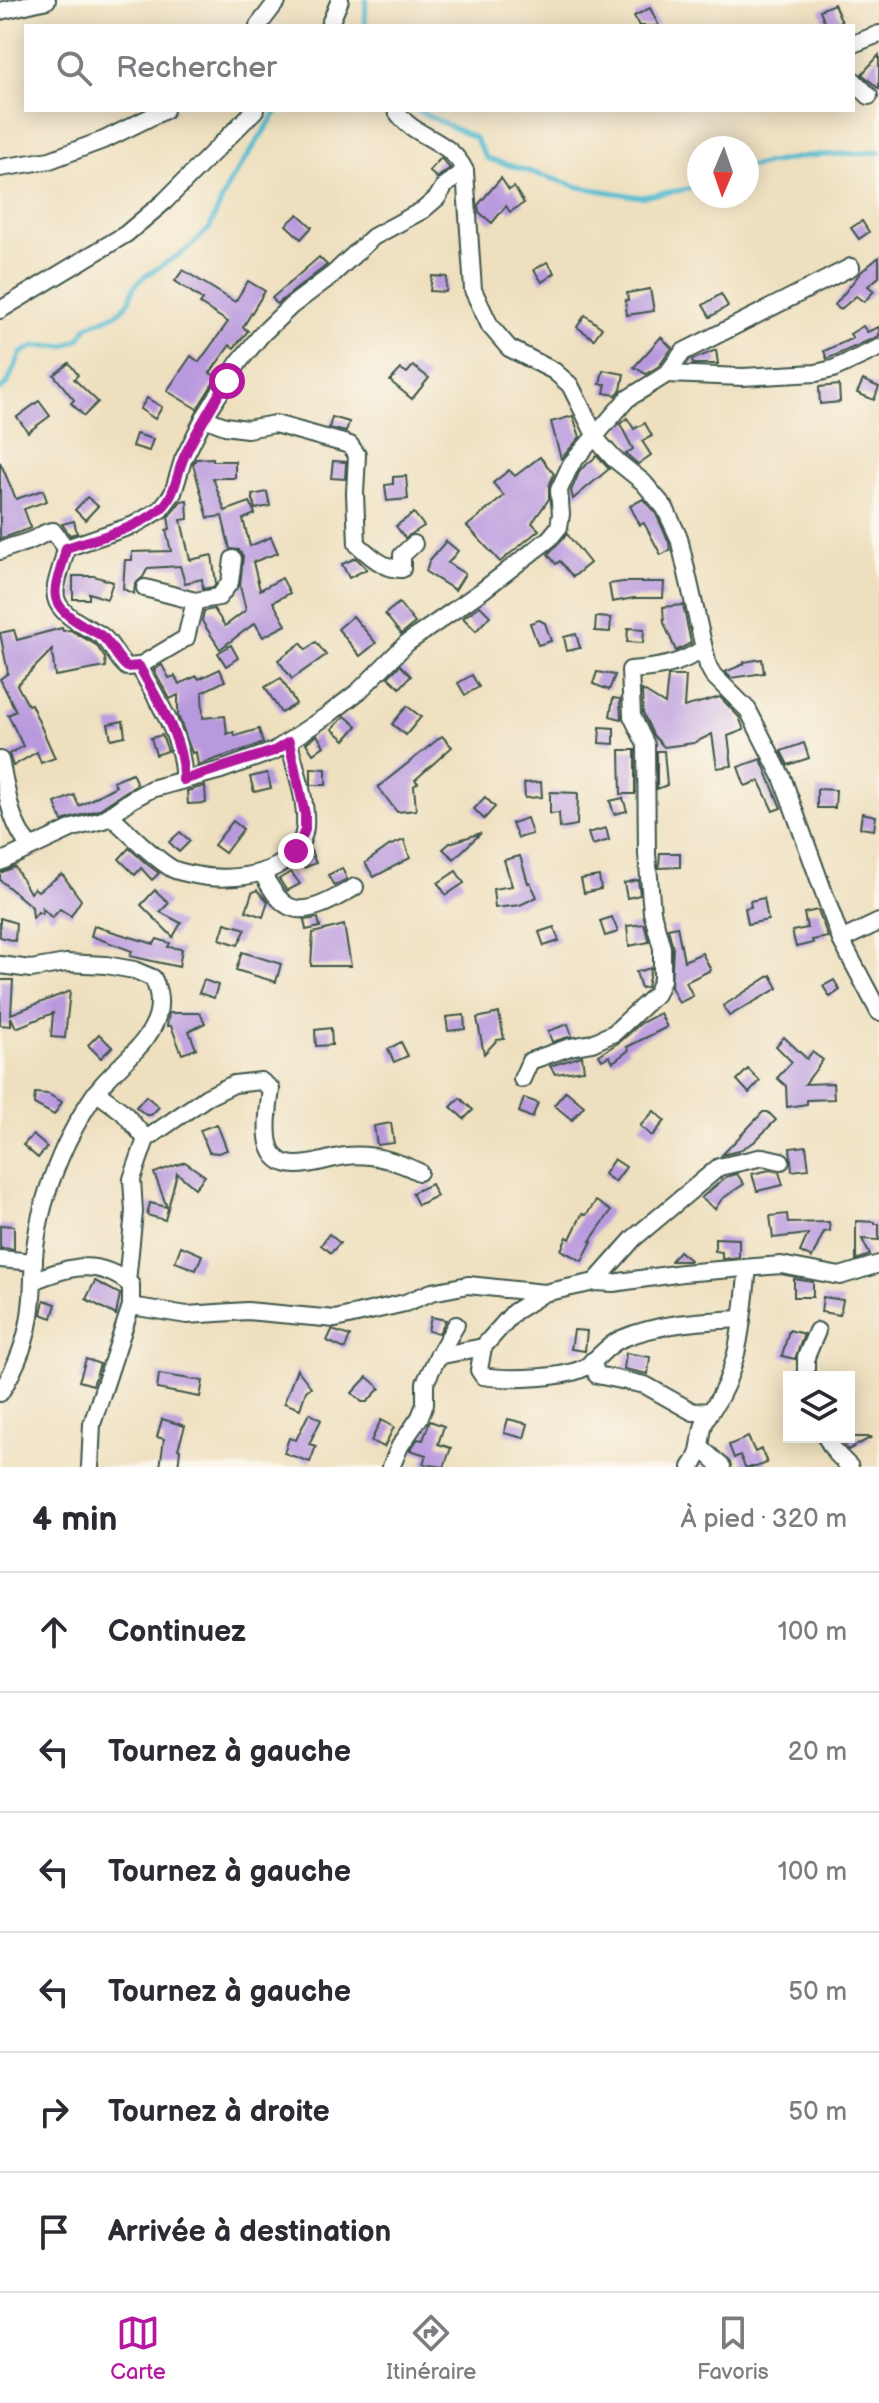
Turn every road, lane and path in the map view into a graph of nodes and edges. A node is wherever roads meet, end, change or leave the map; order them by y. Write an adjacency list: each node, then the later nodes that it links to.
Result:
1 (47, 0): 4 (street)
2 (278, 0): 5 (street)
3 (340, 0): 6 (street)
4 (0, 11)
5 (260, 24)
6 (330, 24)
7 (879, 34): 8 (street)
8 (855, 43)
9 (855, 82): 10 (street)
10 (869, 96)
11 (161, 112): 14 (street)
12 (253, 112): 17 (street)
13 (398, 112): 15 (street)
14 (0, 168)
15 (465, 171): 20 (street); 21 (street)
16 (851, 267): 19 (street)
17 (0, 310)
18 (879, 348): 19 (street)
19 (667, 374): 21 (street)
20 (204, 418): 22 (street); 23 (street)
21 (596, 437): 28 (street); 30 (street)
22 (414, 544)
23 (66, 548): 24 (street); 29 (street)
24 (0, 551)
25 (233, 559): 27 (street)
26 (145, 588): 27 (street)
27 (195, 601): 29 (street)
28 (703, 649): 39 (street); 42 (street)
29 (139, 666): 32 (street)
30 (289, 742): 32 (street); 36 (street)
31 (0, 760): 34 (street)
32 (183, 780): 33 (street)
33 (111, 816): 34 (street); 36 (street)
34 (29, 846): 35 (street)
35 (0, 862)
36 (262, 873): 37 (street)
37 (355, 887)
38 (879, 922): 39 (street)
39 (841, 940): 41 (street)
40 (0, 965): 43 (street)
41 (879, 1012)
42 (522, 1079)
43 (96, 1092): 44 (street); 48 (street)
44 (146, 1139): 46 (street); 52 (street)
45 (781, 1161): 53 (street)
46 (419, 1172)
47 (0, 1259): 48 (street)
48 (34, 1262): 51 (street)
49 (879, 1264): 50 (street)
50 (748, 1268): 53 (street); 56 (street)
51 (33, 1281): 52 (street); 63 (street)
52 (127, 1282): 55 (street)
53 (595, 1282): 54 (street)
54 (544, 1293): 55 (street); 59 (street)
55 (131, 1306): 67 (street)
56 (742, 1319): 61 (street); 64 (street)
57 (456, 1325): 60 (street)
58 (817, 1331): 62 (street)
59 (483, 1347): 60 (street); 61 (street)
60 (438, 1356): 68 (street)
61 (592, 1361): 64 (street)
62 (806, 1371)
63 (0, 1393)
64 (711, 1411): 66 (street)
65 (830, 1443): 71 (street)
66 (700, 1447): 69 (street); 70 (street)
67 (90, 1467)
68 (391, 1467)
69 (691, 1467)
70 (722, 1467)
71 (850, 1467)

